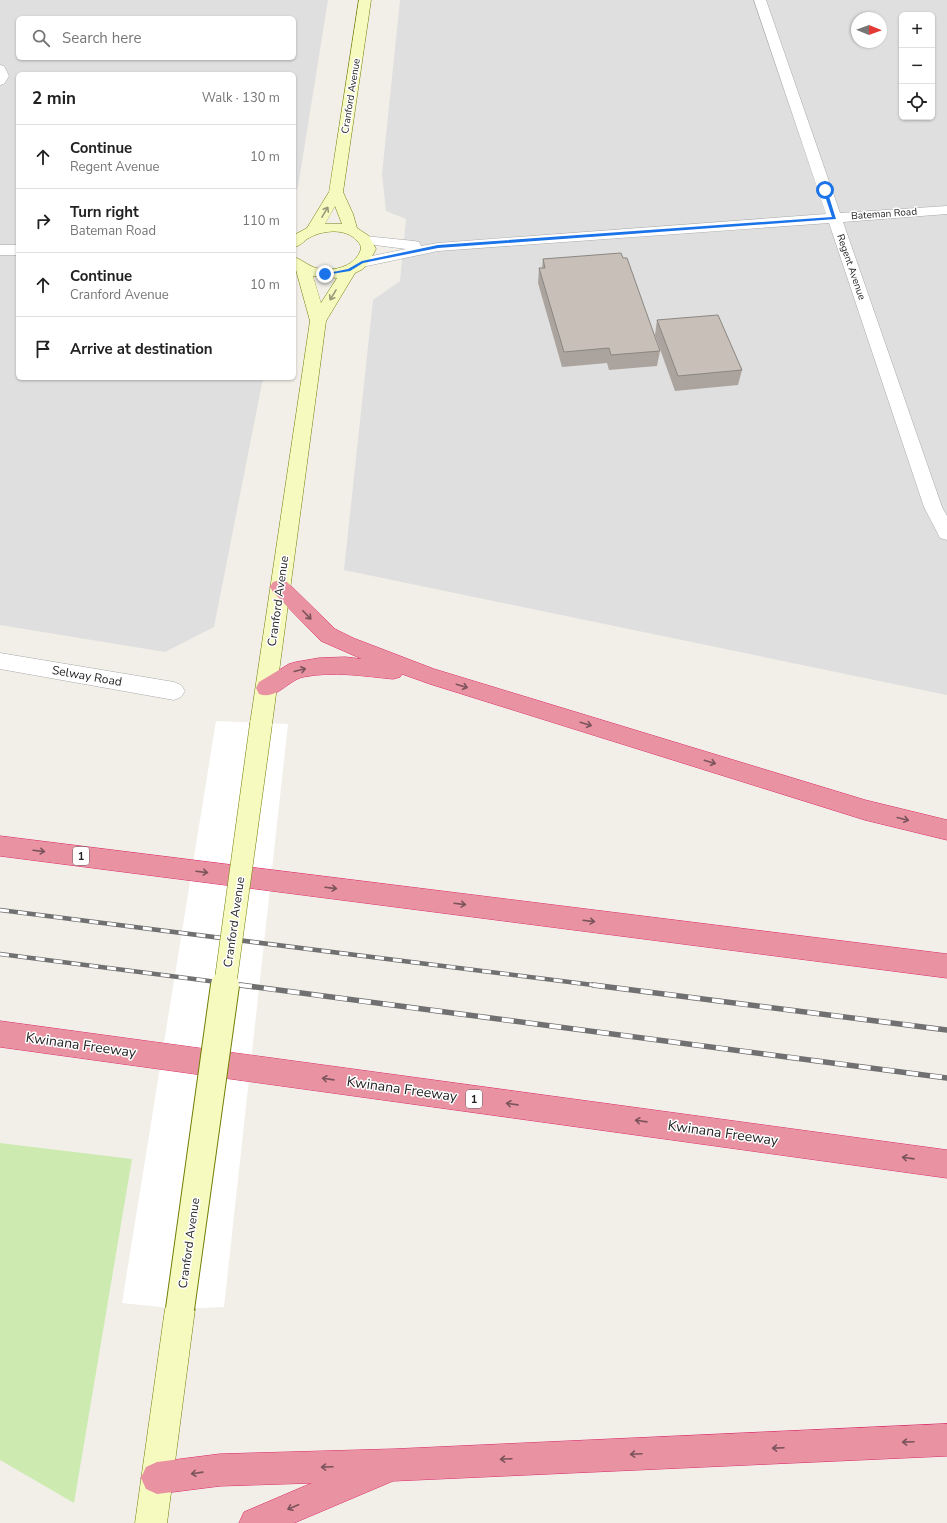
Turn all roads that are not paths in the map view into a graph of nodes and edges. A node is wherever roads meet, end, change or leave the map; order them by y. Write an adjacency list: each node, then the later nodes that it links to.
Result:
1 (365, 0): 5 (main road, Cranford Avenue)
2 (760, 0): 7 (street, Regent Avenue)
3 (0, 69): 4 (street)
4 (0, 81)
5 (336, 192): 8 (main road, Cranford Avenue, one-way to 5); 9 (main road)
6 (947, 210): 7 (street, Bateman Road)
7 (834, 218): 12 (street, Bateman Road); 18 (street, Regent Avenue)
8 (313, 231): 9 (main road); 10 (main road)
9 (351, 231): 11 (main road)
10 (296, 240)
11 (365, 240): 12 (street, Bateman Road); 16 (main road, Cranford Avenue)
12 (438, 247): 16 (street, Bateman Road)
13 (0, 250): 14 (street)
14 (16, 250)
15 (299, 266): 16 (main road, Cranford Avenue); 17 (main road, Cranford Avenue)
16 (355, 266): 17 (main road, Cranford Avenue, one-way to 17)
17 (318, 321): 19 (main road, Cranford Avenue)
18 (947, 533)
19 (280, 587): 21 (highway, one-way to 21); 22 (main road, Cranford Avenue)
20 (0, 660): 23 (street, Selway Road)
21 (430, 676): 22 (highway, one-way to 21); 24 (highway, one-way to 24)
22 (266, 688): 31 (main road, Cranford Avenue, bridge)
23 (174, 691)
24 (947, 830)
25 (0, 846): 26 (highway, 1, one-way to 26)
26 (947, 966)
27 (0, 1034): 28 (highway, Kwinana Freeway / 1, one-way to 27)
28 (947, 1164)
29 (947, 1440): 30 (highway, one-way to 30)
30 (394, 1464): 31 (highway, one-way to 31); 33 (highway, one-way to 33)
31 (157, 1478): 32 (main road, Cranford Avenue)
32 (151, 1523)
33 (255, 1523)

